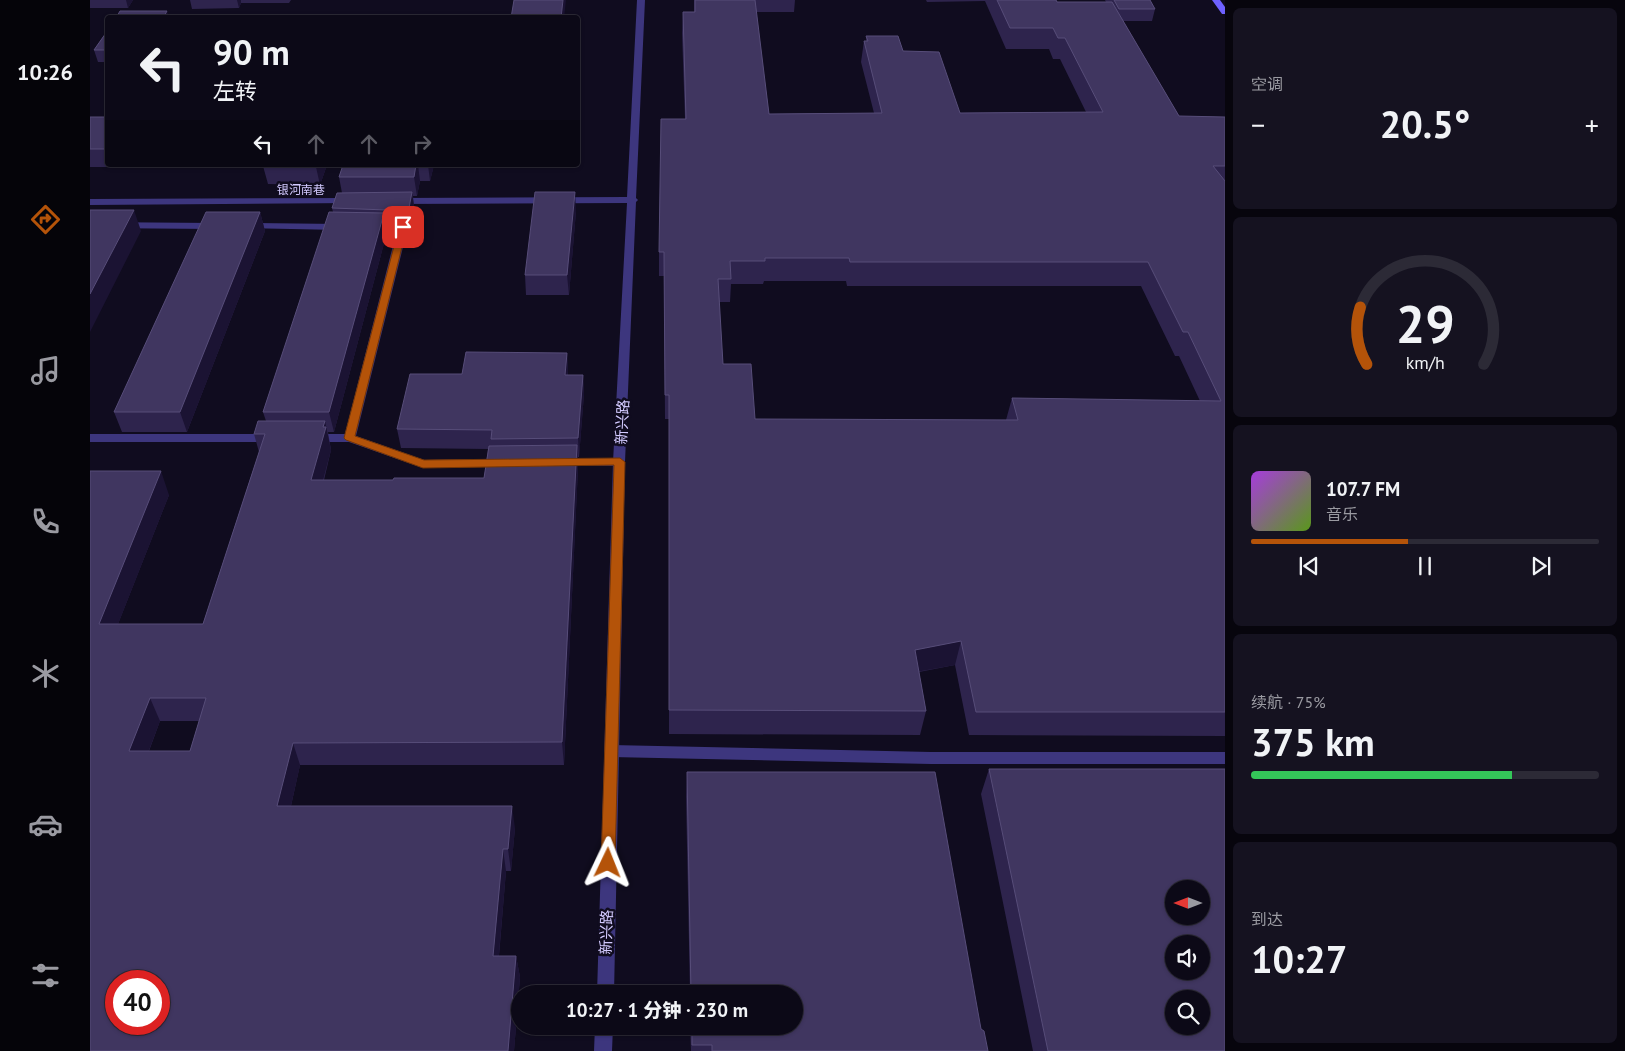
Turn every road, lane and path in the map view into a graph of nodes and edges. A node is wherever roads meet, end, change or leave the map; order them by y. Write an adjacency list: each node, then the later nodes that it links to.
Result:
1 (641, 0): 4 (street, 新兴路)
2 (1216, 0): 3 (main road)
3 (1225, 12)
4 (633, 200): 6 (street); 14 (street, 新兴路)
5 (357, 201): 7 (street, 银河南巷)
6 (386, 201)
7 (90, 202)
8 (90, 225): 12 (street)
9 (90, 438): 10 (street)
10 (280, 438)
11 (300, 438): 12 (street)
12 (350, 438): 15 (street)
13 (551, 462): 14 (street)
14 (620, 462): 16 (street, 新兴路)
15 (511, 463)
16 (611, 751): 17 (street); 20 (street, 新兴路)
17 (931, 758): 18 (street); 19 (street)
18 (1225, 758)
19 (934, 777)
20 (605, 985)
21 (604, 1035): 22 (street)
22 (603, 1051)

